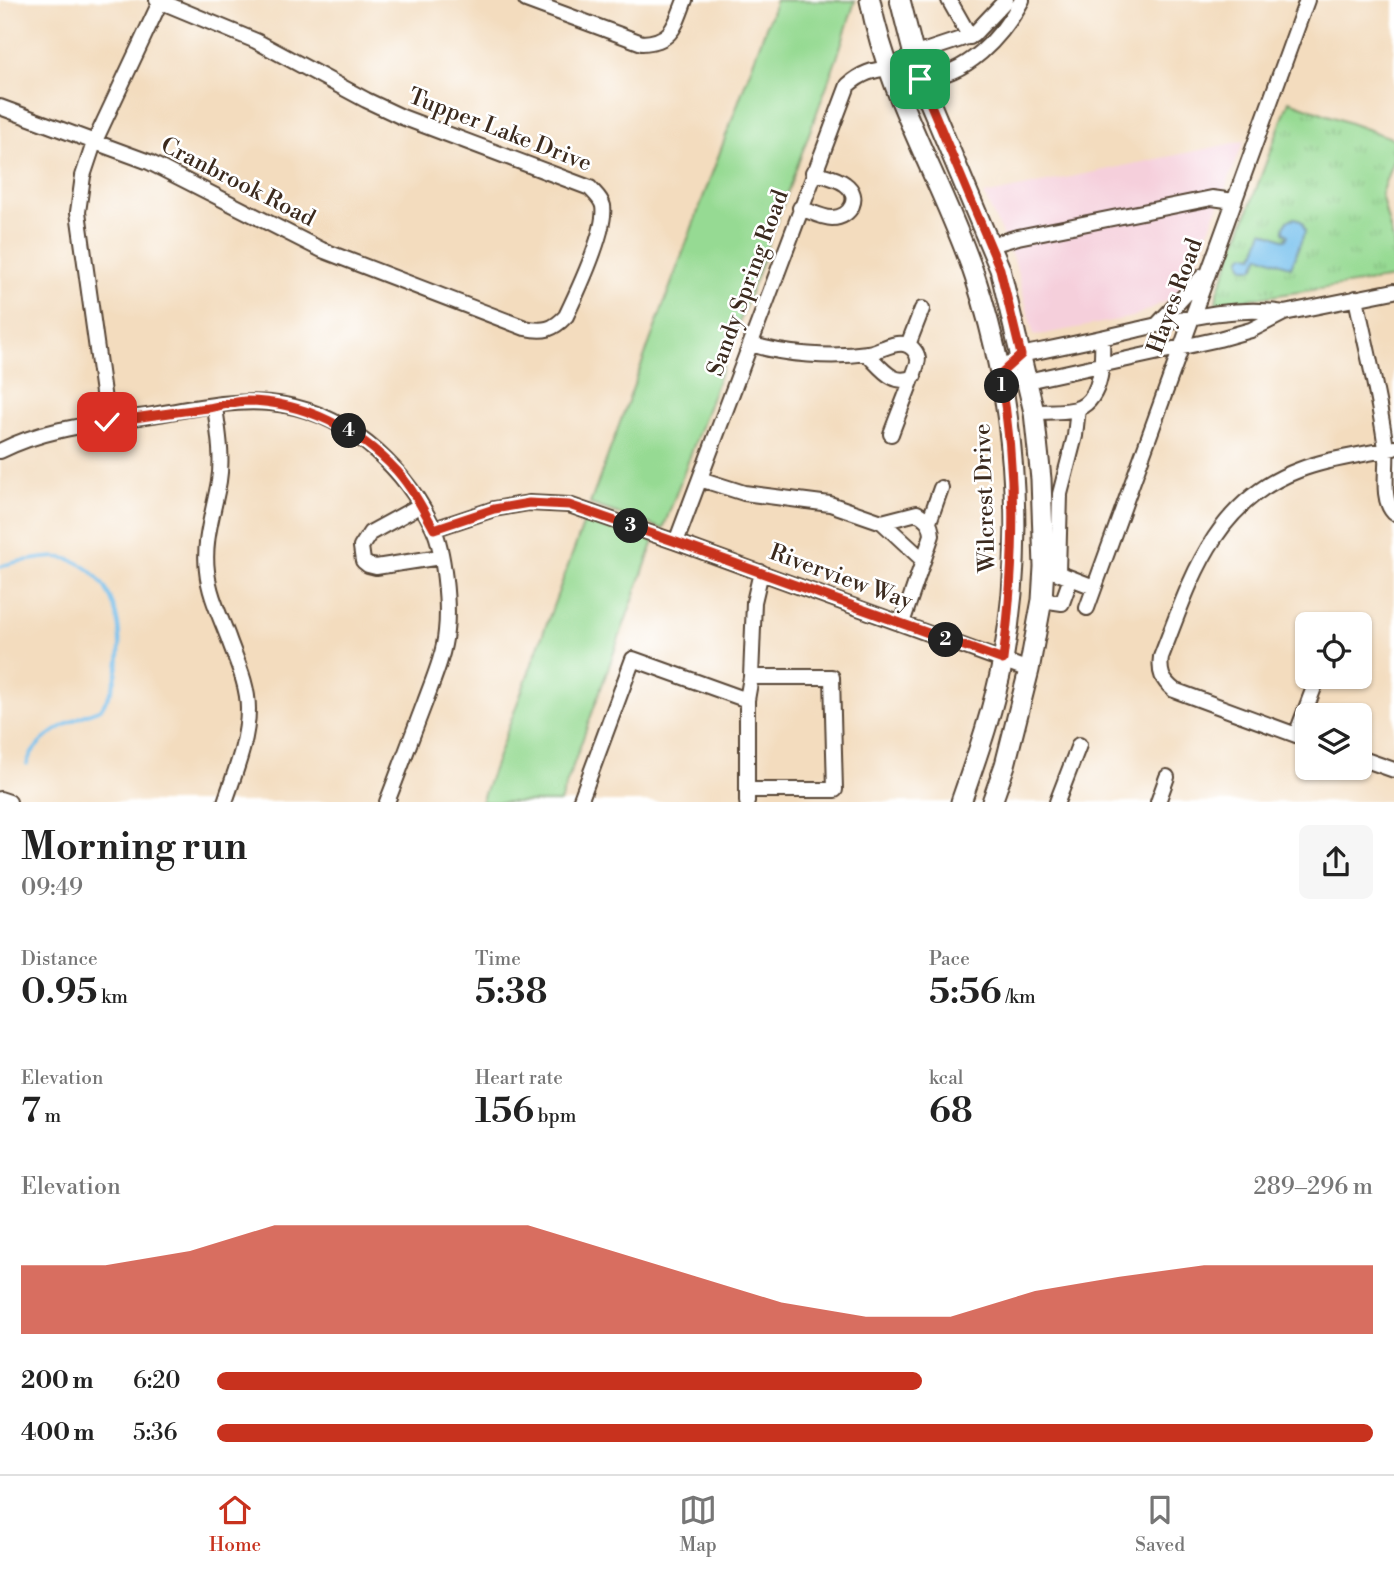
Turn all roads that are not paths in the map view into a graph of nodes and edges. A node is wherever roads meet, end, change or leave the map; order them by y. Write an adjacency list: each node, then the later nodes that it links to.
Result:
1 (159, 0): 16 (street); 24 (street, Tupper Lake Drive)
2 (526, 0): 3 (street)
3 (685, 0)
4 (870, 0): 13 (main road, Wilcrest Drive)
5 (900, 0): 11 (main road)
6 (949, 0): 10 (street)
7 (1006, 0): 10 (street, Sandy Spring Road)
8 (1022, 0): 12 (street)
9 (1307, 0): 18 (street, Hayes Road)
10 (967, 38): 11 (street, Sandy Spring Road); 12 (street)
11 (913, 55): 13 (street, Sandy Spring Road); 14 (main road)
12 (977, 55): 14 (street)
13 (890, 68): 14 (street); 17 (street, Sandy Spring Road); 36 (main road, Wilcrest Drive)
14 (920, 79): 20 (main road)
15 (0, 107): 16 (street, Cranbrook Road)
16 (94, 143): 24 (street, Cranbrook Road); 42 (street)
17 (813, 172): 19 (street, Sandy Spring Road); 19 (street)
18 (1234, 201): 20 (street); 21 (street, Hayes Road)
19 (800, 208): 30 (street, Sandy Spring Road)
20 (991, 245): 34 (main road)
21 (1210, 266): 27 (street, Hayes Road); 28 (street)
22 (1394, 291): 23 (street)
23 (1356, 298): 26 (street); 44 (street)
24 (455, 301)
25 (922, 309): 31 (street)
26 (1283, 313): 27 (street); 32 (street)
27 (1191, 317): 28 (street); 32 (street, Hayes Road)
28 (1156, 326): 29 (street)
29 (1102, 338): 34 (street); 35 (street)
30 (751, 344): 33 (street); 46 (street, Sandy Spring Road)
31 (908, 345): 33 (street); 37 (street)
32 (1180, 347): 35 (street); 60 (street, Hayes Road)
33 (866, 353): 37 (street)
34 (1021, 355): 36 (street); 38 (main road)
35 (1103, 364): 38 (street); 40 (street)
36 (1000, 374): 38 (street); 64 (main road, Wilcrest Drive)
37 (914, 376): 43 (street)
38 (1027, 381): 41 (main road)
39 (215, 407): 42 (street); 50 (street); 77 (street)
40 (1078, 408): 41 (street); 47 (street)
41 (1034, 412): 48 (main road)
42 (107, 422): 45 (street)
43 (891, 434)
44 (1390, 449): 51 (street); 68 (street)
45 (0, 451)
46 (700, 479): 52 (street); 55 (street, Sandy Spring Road)
47 (1065, 479): 48 (street); 59 (street)
48 (1041, 480): 59 (main road)
49 (936, 489): 53 (street)
50 (421, 505): 54 (street); 56 (street)
51 (1394, 513)
52 (881, 522): 53 (street); 57 (street)
53 (929, 522): 57 (street)
54 (434, 529): 55 (street, Riverview Way); 56 (street)
55 (676, 542): 58 (street, Riverview Way)
56 (440, 557): 78 (street)
57 (923, 560): 63 (street)
58 (761, 572): 63 (street, Riverview Way); 66 (street)
59 (1058, 573): 60 (street); 61 (main road); 61 (street)
60 (1094, 587): 62 (street, Hayes Road)
61 (1042, 600): 65 (main road)
62 (1087, 608)
63 (902, 623): 64 (street, Riverview Way)
64 (1003, 660): 65 (street, Riverview Way); 79 (main road, Wilcrest Drive)
65 (1029, 670): 80 (main road)
66 (751, 677): 67 (street); 73 (street)
67 (747, 700): 73 (street); 75 (street)
68 (1295, 735)
69 (1079, 745): 81 (street)
70 (1372, 762): 71 (street)
71 (1394, 770)
72 (1167, 777): 82 (street)
73 (747, 796)
74 (0, 799): 76 (street)
75 (586, 800)
76 (9, 802)
77 (225, 802)
78 (387, 802)
79 (961, 802)
80 (992, 802)
81 (1057, 802)
82 (1158, 802)

